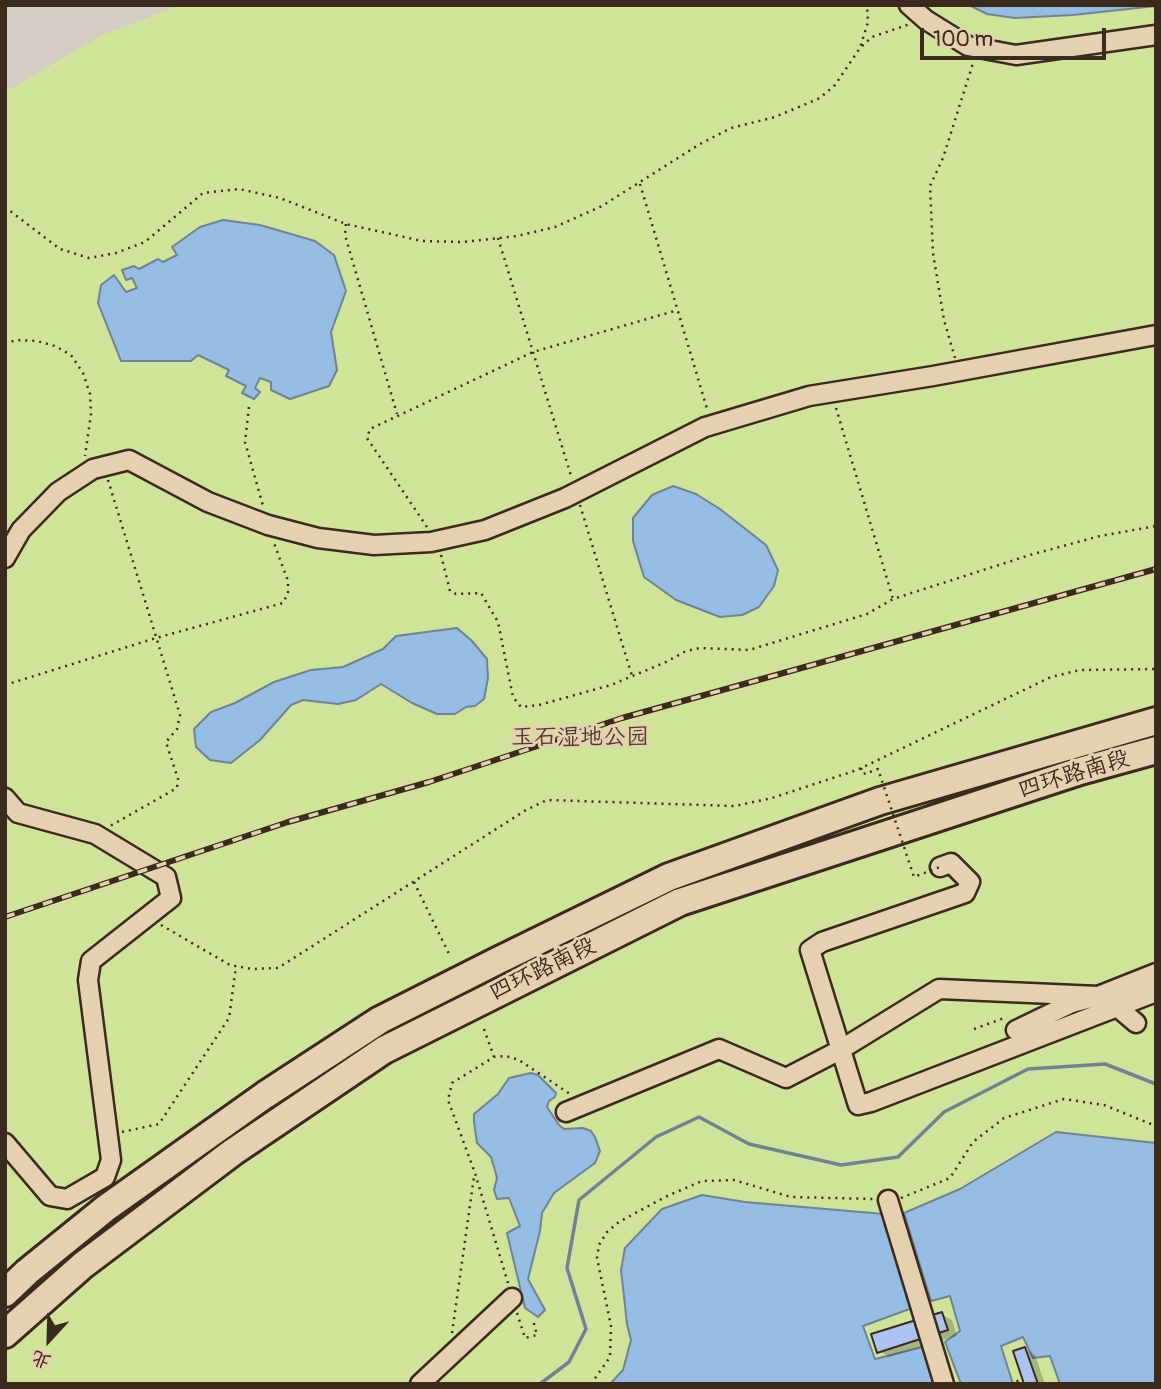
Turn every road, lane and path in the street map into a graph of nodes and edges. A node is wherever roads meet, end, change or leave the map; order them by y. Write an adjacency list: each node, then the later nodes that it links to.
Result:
1 (867, 5): 6 (path)
2 (909, 5): 3 (lane)
3 (926, 20): 5 (lane); 6 (path)
4 (1156, 35): 5 (lane)
5 (977, 47): 15 (path)
6 (860, 48): 7 (path)
7 (640, 183): 10 (path); 11 (path)
8 (5, 206): 9 (path)
9 (346, 224): 10 (path); 18 (path)
10 (498, 238): 14 (path)
11 (678, 310): 14 (path); 19 (path)
12 (1156, 335): 15 (lane)
13 (5, 344): 21 (path)
14 (533, 352): 18 (path); 22 (path)
15 (959, 372): 16 (lane)
16 (832, 392): 19 (lane); 27 (path)
17 (249, 407): 23 (path)
18 (397, 414): 25 (path)
19 (712, 425): 22 (lane)
20 (104, 467): 21 (lane); 23 (lane); 28 (path)
21 (82, 477): 26 (lane)
22 (576, 492): 25 (lane); 30 (path)
23 (268, 525): 25 (lane); 28 (path)
24 (1156, 526): 27 (path)
25 (437, 541): 30 (path)
26 (5, 558)
27 (893, 599): 30 (path)
28 (156, 638): 31 (path); 36 (path)
29 (1156, 670): 34 (path)
30 (632, 676)
31 (5, 685)
32 (1156, 721): 58 (highway, 四环路南段)
33 (1156, 750): 61 (highway, 四环路南段)
34 (861, 768): 37 (path, bridge); 38 (path)
35 (5, 798): 36 (lane)
36 (95, 834): 39 (lane)
37 (940, 867): 49 (lane)
38 (414, 882): 40 (path); 41 (path)
39 (148, 917): 41 (path); 54 (lane)
40 (449, 954)
41 (236, 966): 54 (path)
42 (1156, 973): 44 (lane)
43 (1156, 992): 45 (lane)
44 (1098, 996): 45 (lane); 48 (lane); 49 (lane)
45 (1116, 1006): 46 (lane); 49 (lane)
46 (1136, 1023)
47 (484, 1029): 50 (path)
48 (1016, 1030)
49 (840, 1050): 51 (lane)
50 (494, 1057): 51 (path); 56 (path)
51 (585, 1104): 52 (lane)
52 (566, 1112)
53 (1156, 1126): 57 (path)
54 (109, 1135): 55 (lane)
55 (5, 1143)
56 (475, 1173): 59 (path); 62 (path)
57 (888, 1200): 64 (path); 65 (lane)
58 (5, 1293)
59 (512, 1298): 60 (path); 62 (lane)
60 (533, 1320)
61 (5, 1334)
62 (448, 1358): 63 (lane)
63 (421, 1384)
64 (591, 1384)
65 (944, 1384)
66 (1010, 1384): 67 (path)
67 (1022, 1384)

